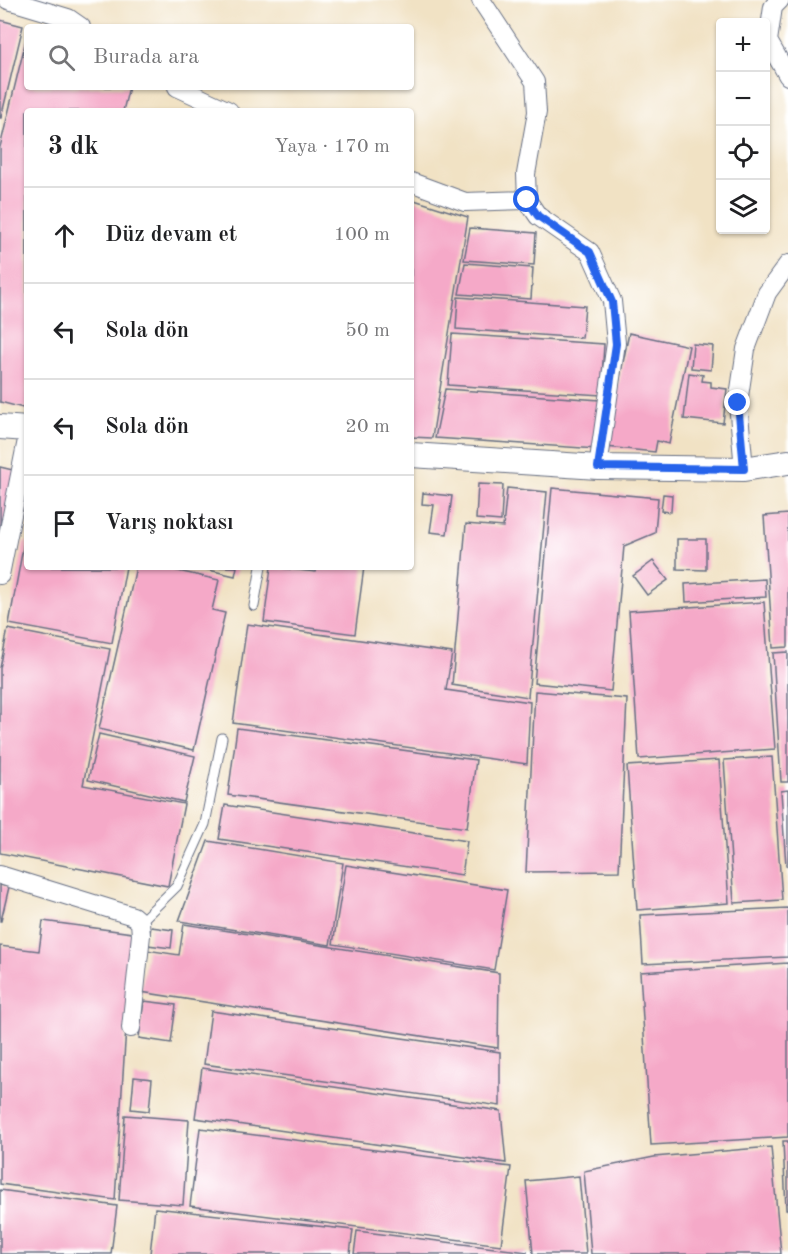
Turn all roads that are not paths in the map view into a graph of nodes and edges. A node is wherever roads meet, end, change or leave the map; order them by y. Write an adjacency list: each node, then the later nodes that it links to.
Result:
1 (8, 0): 4 (street)
2 (481, 0): 9 (street)
3 (780, 0): 5 (street)
4 (77, 24)
5 (788, 76)
6 (184, 90): 7 (street)
7 (222, 108)
8 (414, 183): 9 (street)
9 (527, 200): 16 (street)
10 (788, 264): 17 (street)
11 (0, 427): 12 (street)
12 (24, 429)
13 (414, 454): 16 (street)
14 (24, 455): 19 (street)
15 (788, 462): 17 (street)
16 (598, 467): 17 (street)
17 (744, 469)
18 (260, 570): 20 (lane)
19 (0, 575)
20 (254, 606)
21 (222, 738): 23 (lane)
22 (0, 875): 23 (street)
23 (140, 922): 24 (street)
24 (131, 1028)

